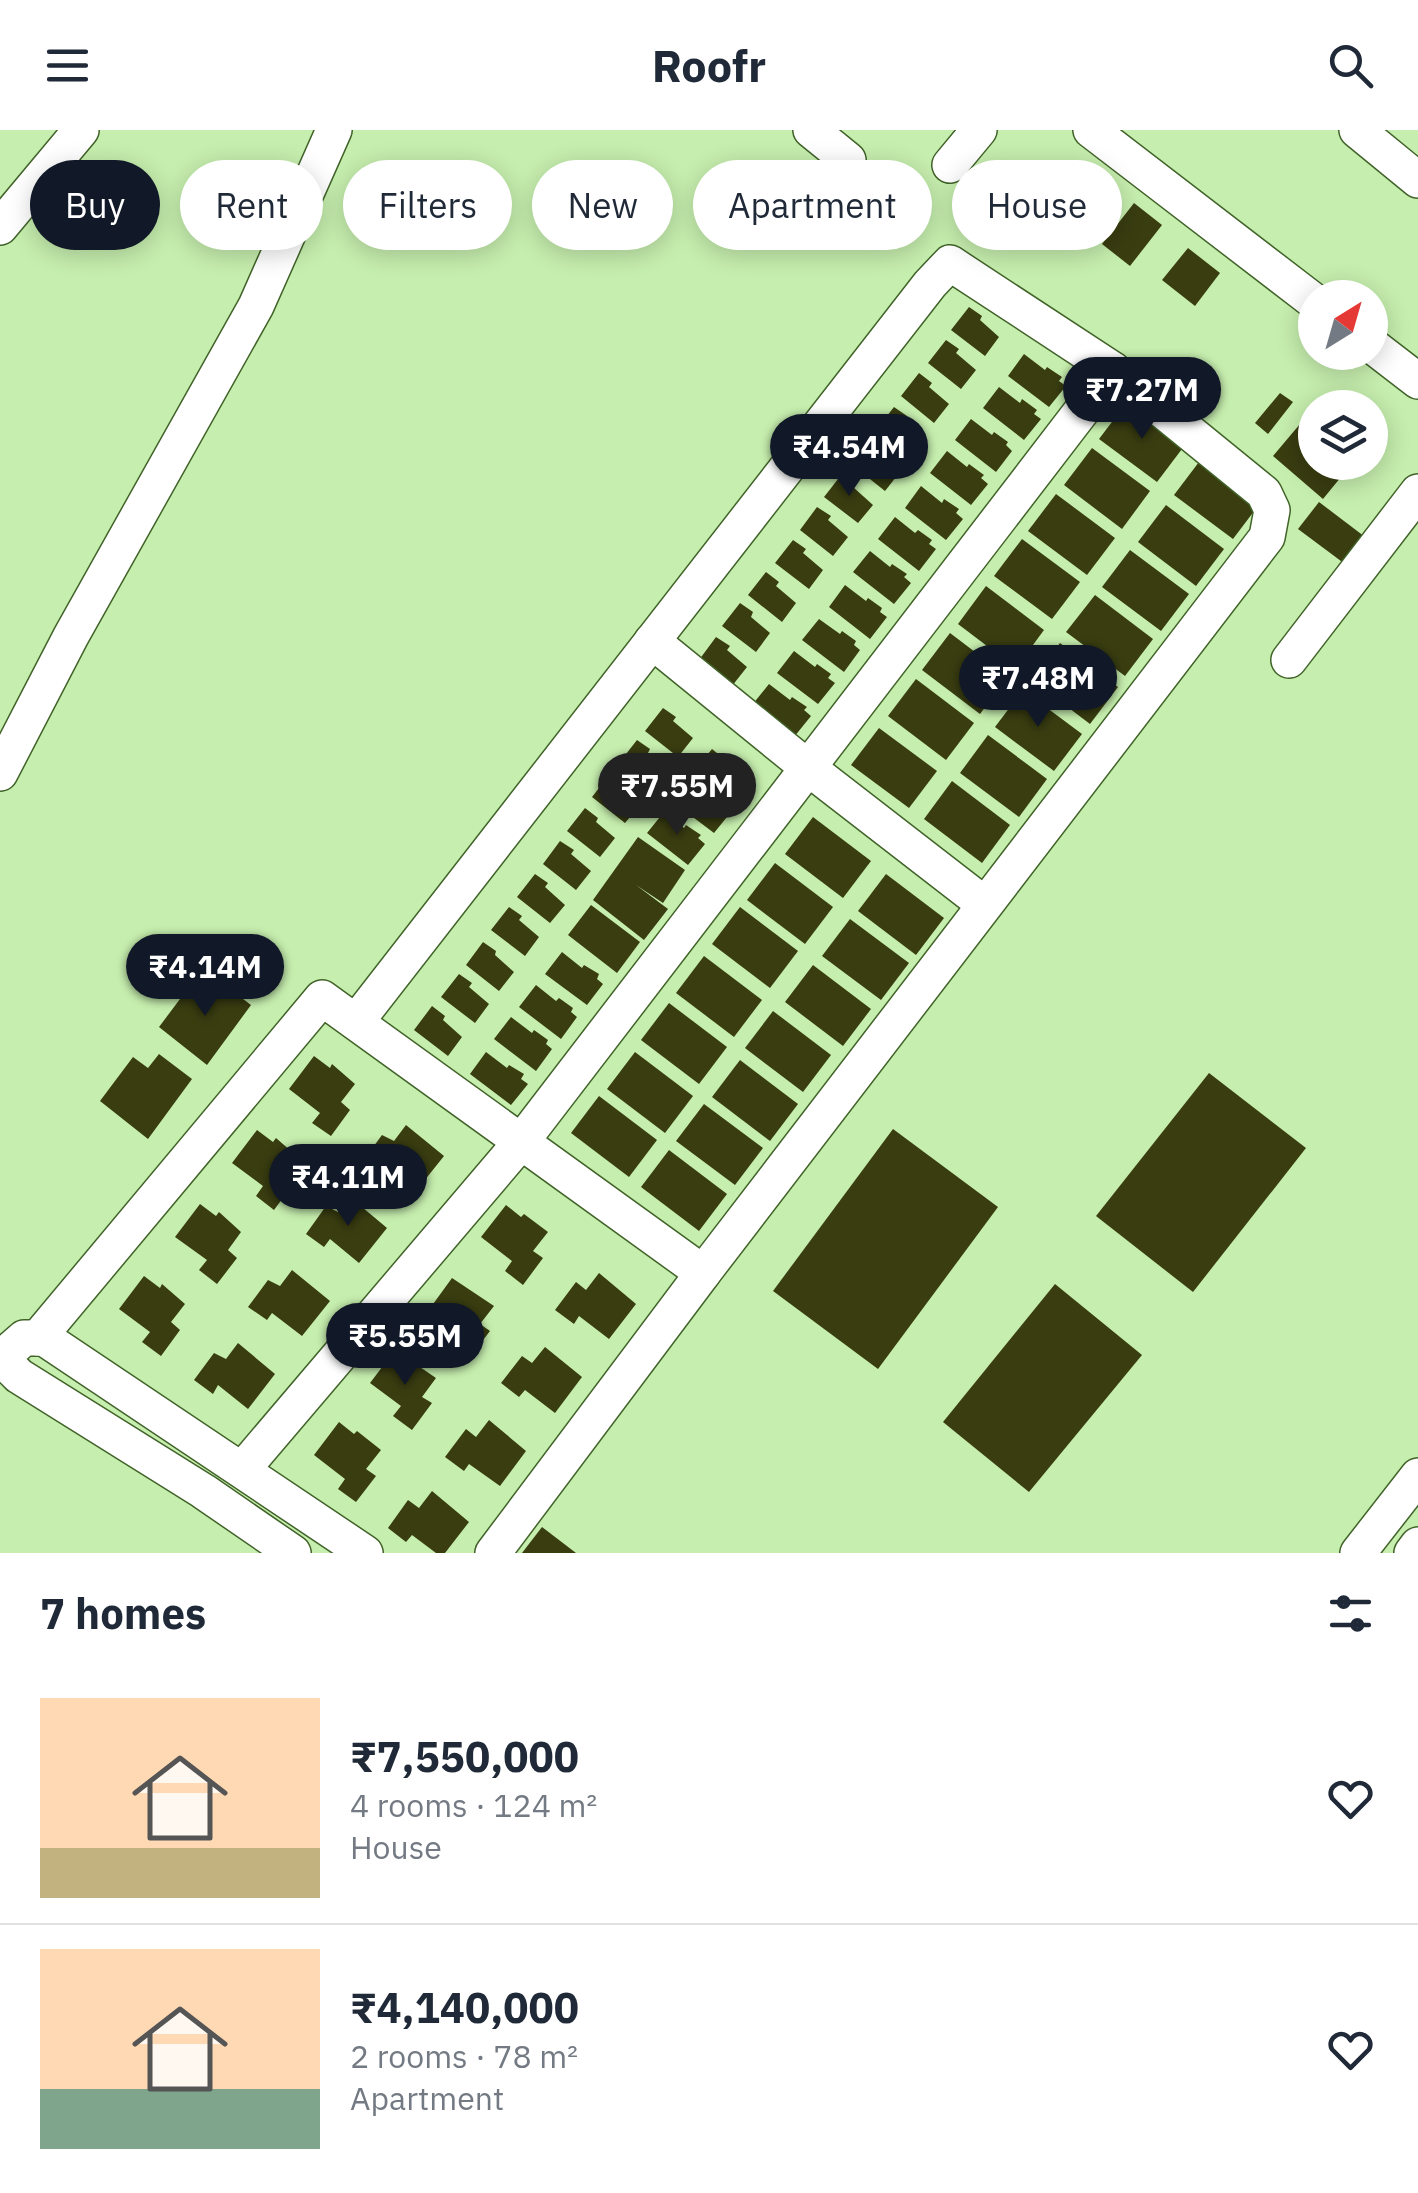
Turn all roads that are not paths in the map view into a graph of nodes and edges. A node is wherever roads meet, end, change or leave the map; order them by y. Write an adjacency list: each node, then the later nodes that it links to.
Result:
1 (81, 130): 10 (street)
2 (334, 130): 19 (street)
3 (811, 130): 7 (street)
4 (979, 130): 8 (street)
5 (1091, 130): 11 (street)
6 (1356, 130): 9 (street)
7 (848, 160)
8 (950, 165)
9 (1418, 180)
10 (0, 227)
11 (1298, 289)
12 (1388, 358): 14 (street)
13 (1113, 370): 16 (street); 18 (street); 20 (street)
14 (1418, 381)
15 (1418, 492): 17 (street)
16 (652, 641): 18 (street); 21 (street)
17 (1289, 660)
18 (807, 767): 20 (street); 22 (street)
19 (0, 774)
20 (984, 904): 23 (street)
21 (356, 1022): 22 (street); 24 (street)
22 (521, 1142): 23 (street); 25 (street)
23 (703, 1273): 30 (street)
24 (22, 1355): 25 (street); 28 (street)
25 (242, 1470): 29 (street)
26 (1418, 1476): 31 (street)
27 (1418, 1544): 32 (street)
28 (293, 1553)
29 (365, 1553)
30 (494, 1553)
31 (1358, 1553)
32 (1412, 1553)

